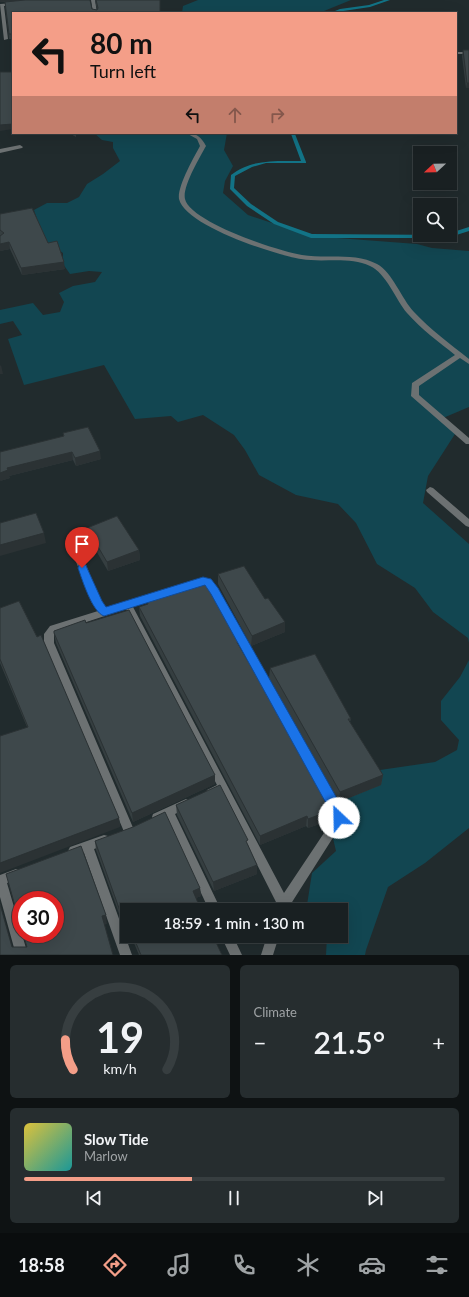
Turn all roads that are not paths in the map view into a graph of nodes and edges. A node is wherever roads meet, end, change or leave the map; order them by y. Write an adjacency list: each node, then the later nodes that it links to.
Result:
1 (93, 0): 4 (street)
2 (22, 3): 3 (street)
3 (1, 5): 5 (street)
4 (95, 12)
5 (6, 39)
6 (469, 52): 7 (street)
7 (457, 53)
8 (191, 134): 11 (street)
9 (20, 148): 10 (street)
10 (0, 150)
11 (460, 355): 12 (street); 13 (street)
12 (469, 362)
13 (469, 442)
14 (430, 490): 15 (street)
15 (469, 524)
16 (72, 541): 18 (street)
17 (128, 604): 18 (street); 19 (street); 28 (street)
18 (104, 612): 22 (street)
19 (223, 787): 20 (street); 27 (street)
20 (168, 812): 21 (street); 26 (street)
21 (149, 821)
22 (87, 846): 23 (street); 32 (street)
23 (65, 855)
24 (29, 869): 25 (street)
25 (0, 880): 31 (street)
26 (212, 903)
27 (280, 903)
28 (285, 903)
29 (230, 943): 33 (street)
30 (271, 943): 34 (street)
31 (22, 955)
32 (126, 955)
33 (236, 955)
34 (267, 955)

